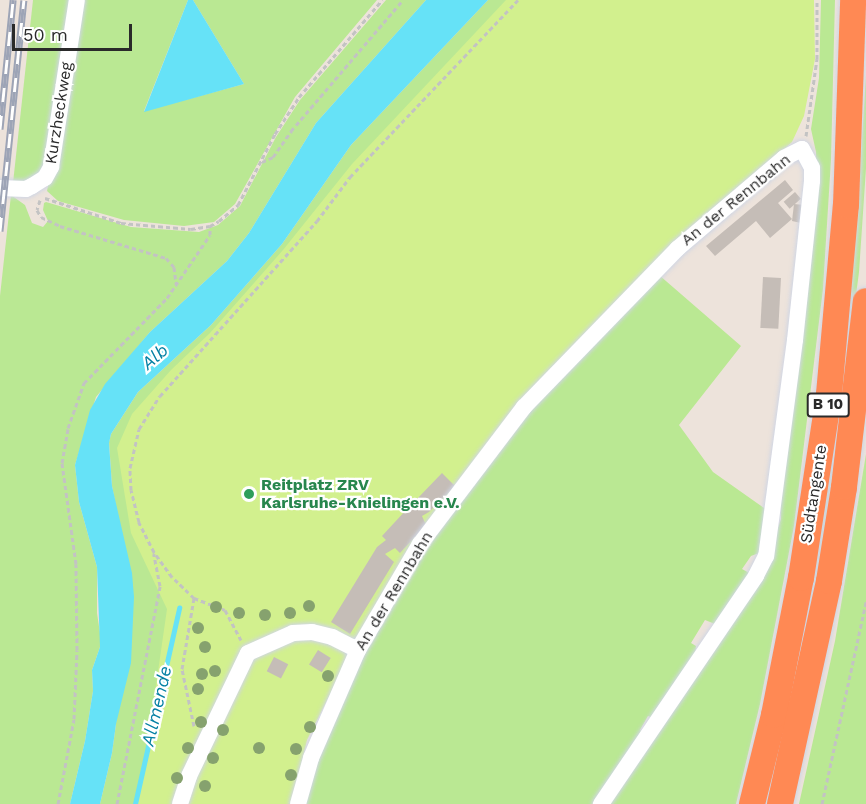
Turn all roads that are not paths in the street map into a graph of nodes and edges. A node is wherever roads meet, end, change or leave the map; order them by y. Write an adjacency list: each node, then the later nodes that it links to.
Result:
1 (77, 0): 3 (street, Kurzheckweg)
2 (853, 0): 9 (highway, Südtangente / B 10)
3 (0, 188)
4 (866, 301): 10 (highway, Südtangente / B 10)
5 (358, 650): 6 (street); 7 (street, An der Rennbahn); 8 (street, An der Rennbahn)
6 (180, 804)
7 (298, 804)
8 (601, 804)
9 (753, 804)
10 (780, 804)

